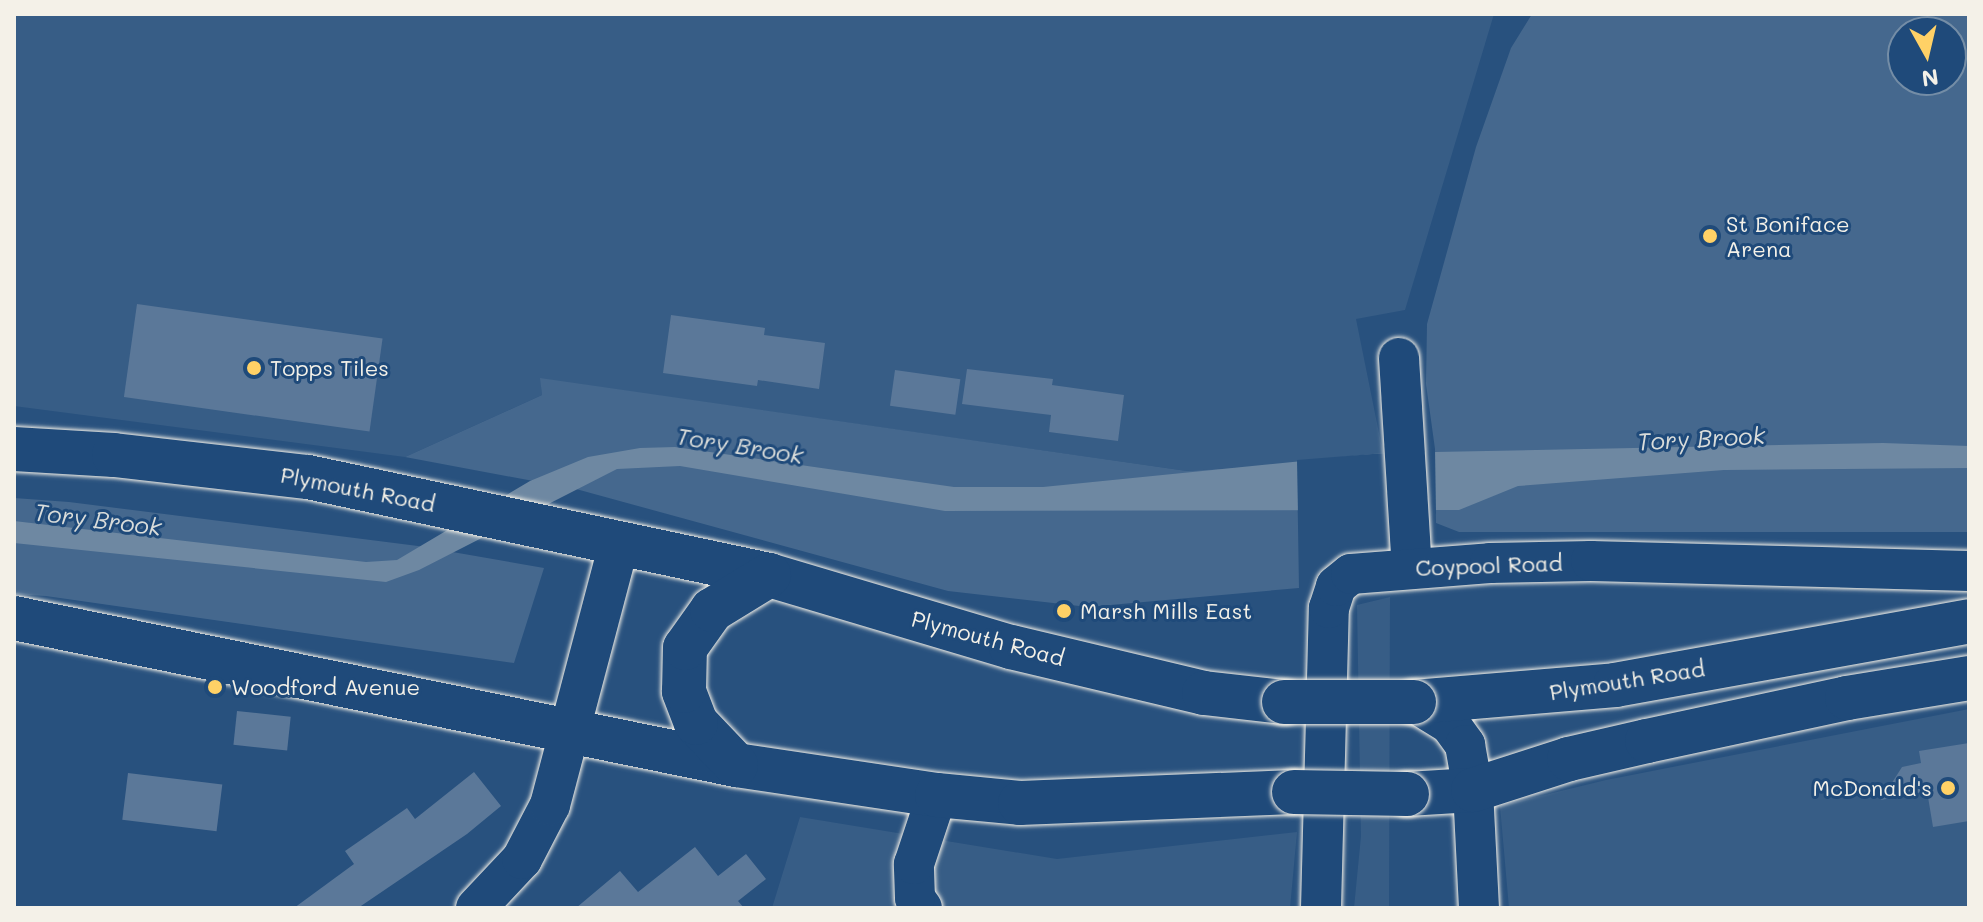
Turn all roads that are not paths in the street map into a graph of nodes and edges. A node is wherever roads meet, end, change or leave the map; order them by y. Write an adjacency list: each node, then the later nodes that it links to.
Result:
1 (1399, 358): 4 (street)
2 (14, 449): 3 (main road, Plymouth Road)
3 (619, 544): 6 (main road, Plymouth Road); 11 (street)
4 (1412, 568): 5 (street, Coypool Road); 17 (street, Coypool Road)
5 (1969, 571)
6 (769, 575): 10 (main road, Plymouth Road, bridge); 12 (main road)
7 (14, 618): 11 (main road)
8 (1969, 621): 10 (main road, Plymouth Road)
9 (1969, 678): 13 (main road)
10 (1414, 702): 13 (street)
11 (571, 732): 12 (main road); 15 (street)
12 (736, 765): 14 (main road)
13 (1473, 790): 14 (main road, bridge); 18 (street)
14 (937, 795): 16 (street)
15 (476, 908)
16 (922, 908)
17 (1321, 908)
18 (1479, 908)

